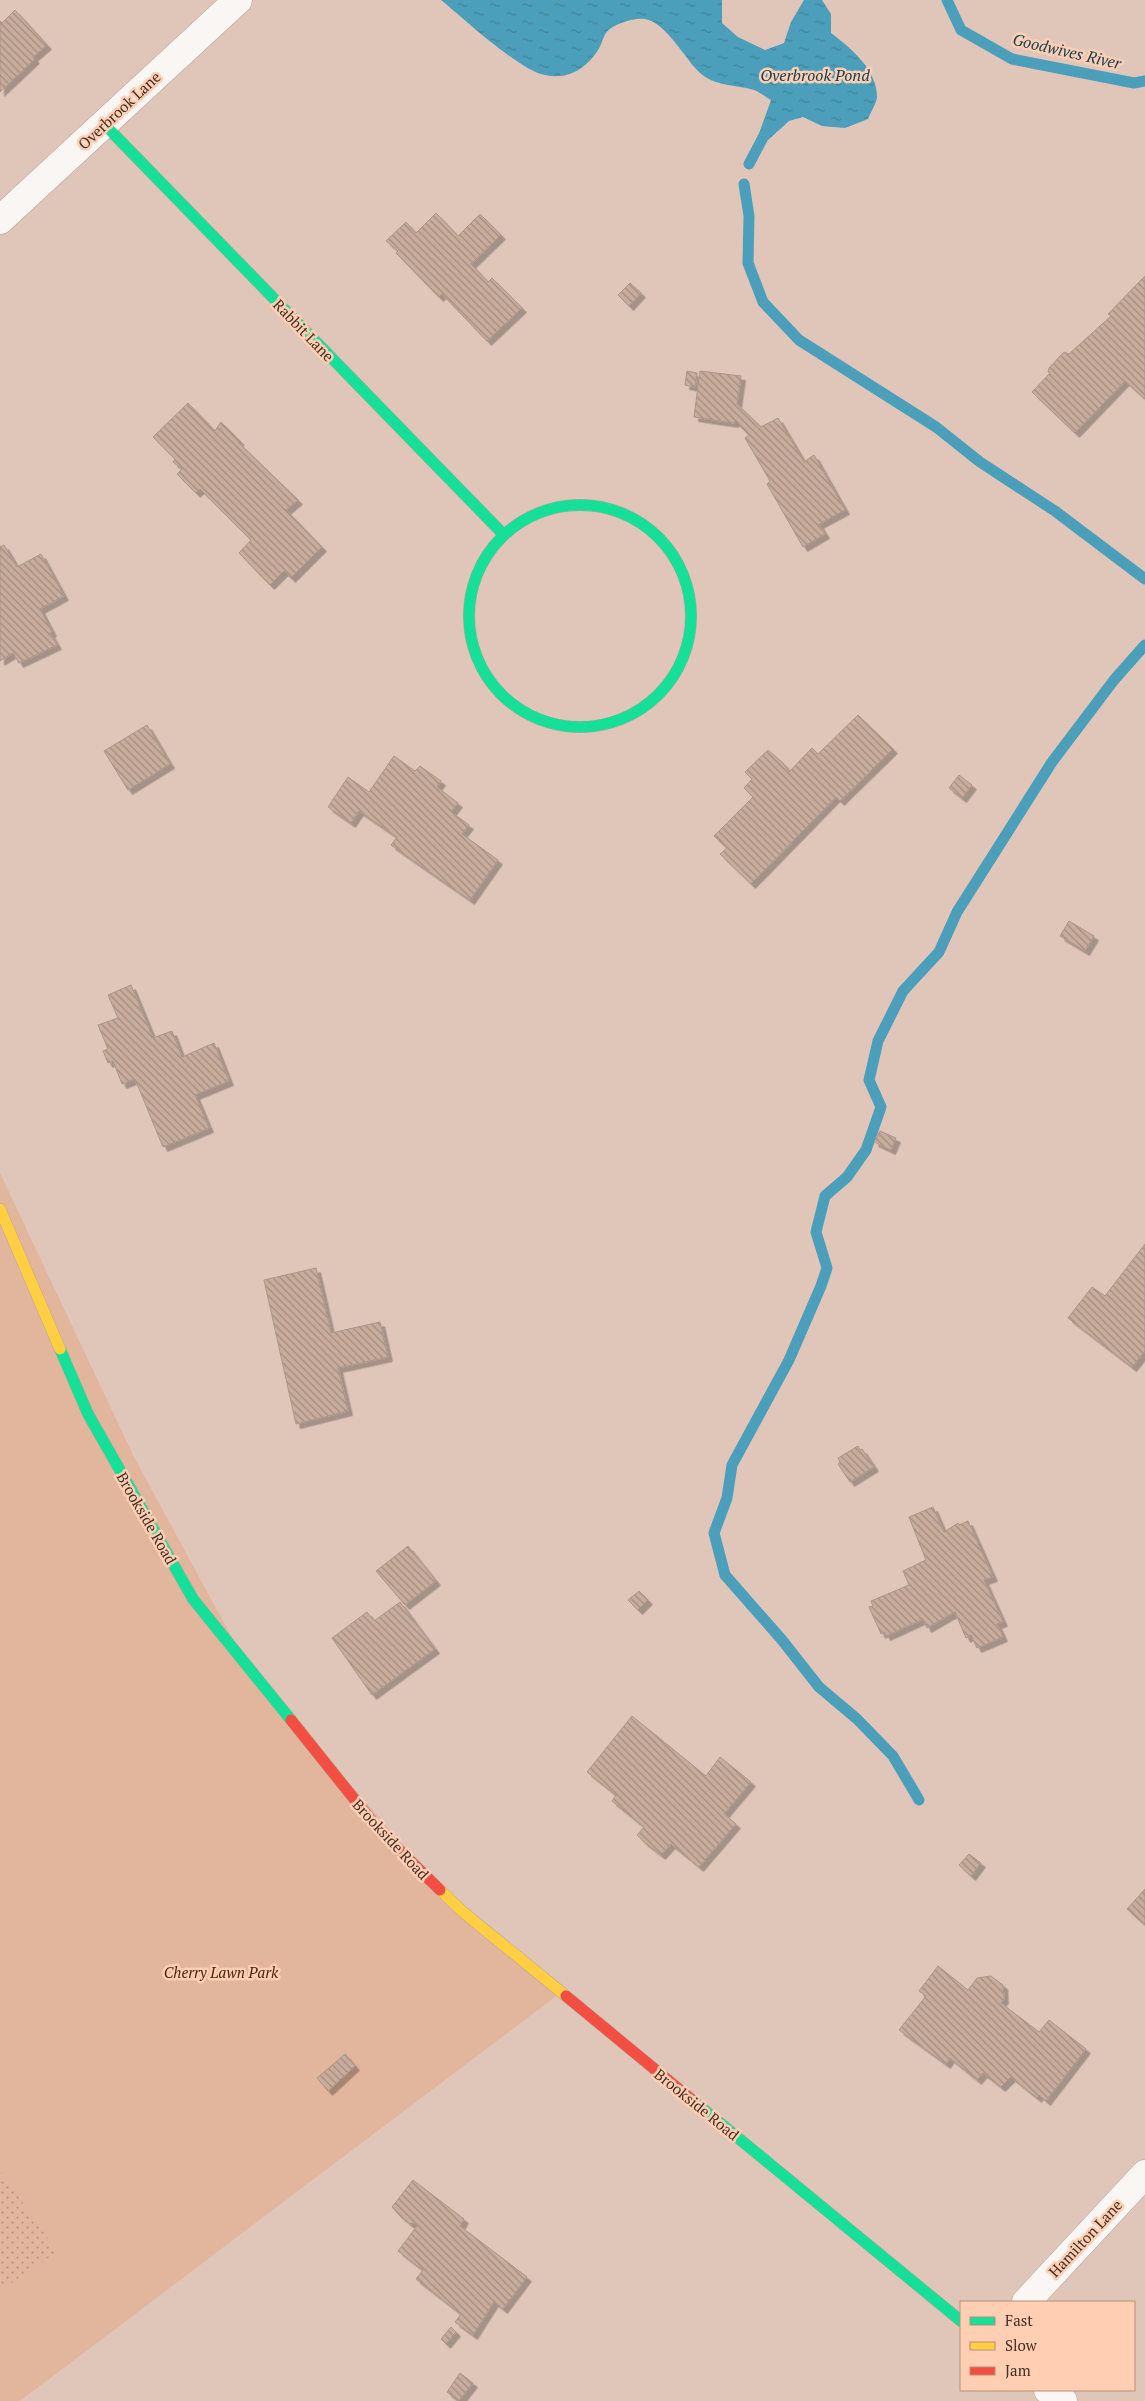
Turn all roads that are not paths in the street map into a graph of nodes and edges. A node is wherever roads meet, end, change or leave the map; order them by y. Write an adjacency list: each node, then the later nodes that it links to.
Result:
1 (238, 0): 2 (street, Overbrook Lane)
2 (104, 124): 3 (street, Overbrook Lane); 4 (street, Rabbit Lane)
3 (0, 220)
4 (504, 535): 4 (street)
5 (0, 1209): 8 (street, Brookside Road)
6 (1145, 2174): 7 (street, Hamilton Lane)
7 (1027, 2301)
8 (960, 2320)
9 (1049, 2391): 10 (street)
10 (1063, 2401)

